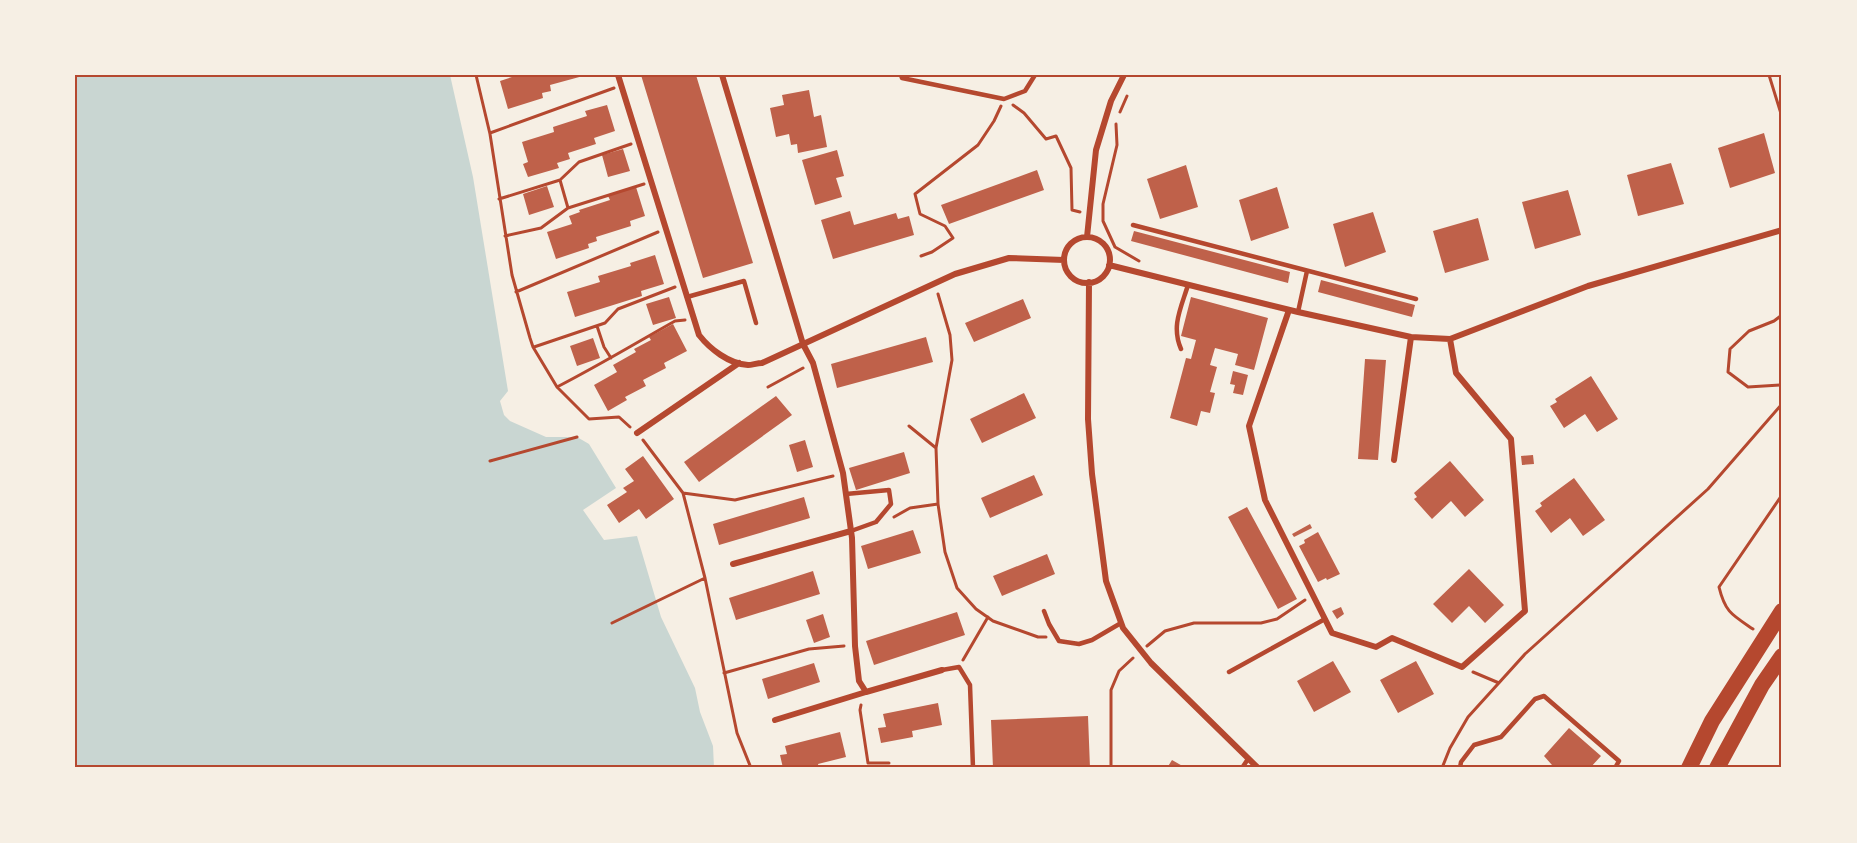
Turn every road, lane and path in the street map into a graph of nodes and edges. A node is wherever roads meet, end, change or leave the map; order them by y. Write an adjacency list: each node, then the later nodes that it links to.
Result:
1 (476, 75): 12 (path)
2 (618, 75): 8 (street)
3 (722, 75): 44 (street)
4 (901, 75): 10 (lane)
5 (1035, 75): 10 (lane)
6 (1124, 75): 18 (street)
7 (1769, 75): 11 (path)
8 (621, 86): 12 (path); 13 (street)
9 (1128, 93): 26 (path)
10 (1004, 99): 18 (path); 24 (path)
11 (1782, 117)
12 (490, 134): 16 (path)
13 (639, 142): 14 (path); 15 (street)
14 (560, 180): 16 (path); 17 (path)
15 (651, 182): 17 (path); 20 (street)
16 (499, 199): 22 (path)
17 (568, 208): 22 (path)
18 (1090, 215): 23 (street)
19 (1133, 225): 28 (lane)
20 (665, 229): 30 (street); 33 (path)
21 (1782, 230): 43 (street)
22 (505, 236): 33 (path)
23 (1087, 237): 25 (street); 27 (street)
24 (921, 256)
25 (1064, 260): 29 (street); 31 (street)
26 (1144, 264)
27 (1109, 265): 29 (street); 32 (street)
28 (1307, 271): 35 (lane); 37 (lane)
29 (1089, 282): 75 (street)
30 (683, 284): 34 (street); 41 (path)
31 (935, 284): 44 (street); 57 (path)
32 (1188, 285): 36 (street); 46 (lane)
33 (516, 292): 45 (path)
34 (687, 297): 39 (street); 40 (lane)
35 (1416, 299)
36 (1289, 310): 37 (street); 69 (street)
37 (1298, 312): 42 (street)
38 (1782, 315): 50 (path)
39 (693, 319): 47 (path); 48 (street)
40 (756, 323)
41 (597, 326): 45 (path); 47 (path)
42 (1411, 337): 43 (street); 58 (street)
43 (1450, 339): 82 (street)
44 (803, 344): 48 (street); 49 (street)
45 (533, 347): 51 (path)
46 (1181, 349)
47 (611, 358): 51 (path)
48 (739, 363): 55 (street)
49 (813, 363): 52 (path); 60 (street)
50 (1782, 385)
51 (557, 387): 55 (path)
52 (768, 387)
53 (1782, 404): 86 (path)
54 (909, 426): 57 (path)
55 (637, 433): 61 (path)
56 (578, 437): 59 (path)
57 (936, 448): 64 (path)
58 (1394, 460)
59 (490, 461)
60 (843, 473): 61 (path); 62 (street)
61 (683, 493): 68 (path)
62 (846, 494): 66 (street); 66 (lane)
63 (1782, 495): 76 (path)
64 (938, 504): 65 (path); 72 (path)
65 (893, 517)
66 (851, 531): 67 (street); 78 (street)
67 (733, 564)
68 (705, 578): 74 (path); 85 (path)
69 (1313, 595): 73 (street); 79 (path)
70 (1044, 611): 77 (lane)
71 (1782, 611): 99 (highway)
72 (988, 617): 77 (path); 81 (path)
73 (1325, 619): 82 (street); 84 (lane)
74 (612, 622)
75 (1121, 622): 77 (lane); 79 (street)
76 (1750, 627)
77 (1057, 637)
78 (855, 645): 85 (path); 87 (street)
79 (1141, 651): 89 (street); 93 (path)
80 (1782, 656): 100 (highway)
81 (959, 667): 83 (lane); 92 (lane)
82 (1462, 667): 86 (path)
83 (942, 670): 87 (street)
84 (1230, 672)
85 (724, 673): 91 (path)
86 (1499, 683): 96 (path)
87 (866, 692): 88 (street); 90 (path)
88 (775, 720)
89 (1248, 759): 94 (lane); 95 (street)
90 (889, 763)
91 (751, 768)
92 (973, 768)
93 (1111, 768)
94 (1242, 768)
95 (1258, 768)
96 (1442, 768)
97 (1460, 768): 98 (lane)
98 (1615, 768)
99 (1689, 768)
100 (1717, 768)

